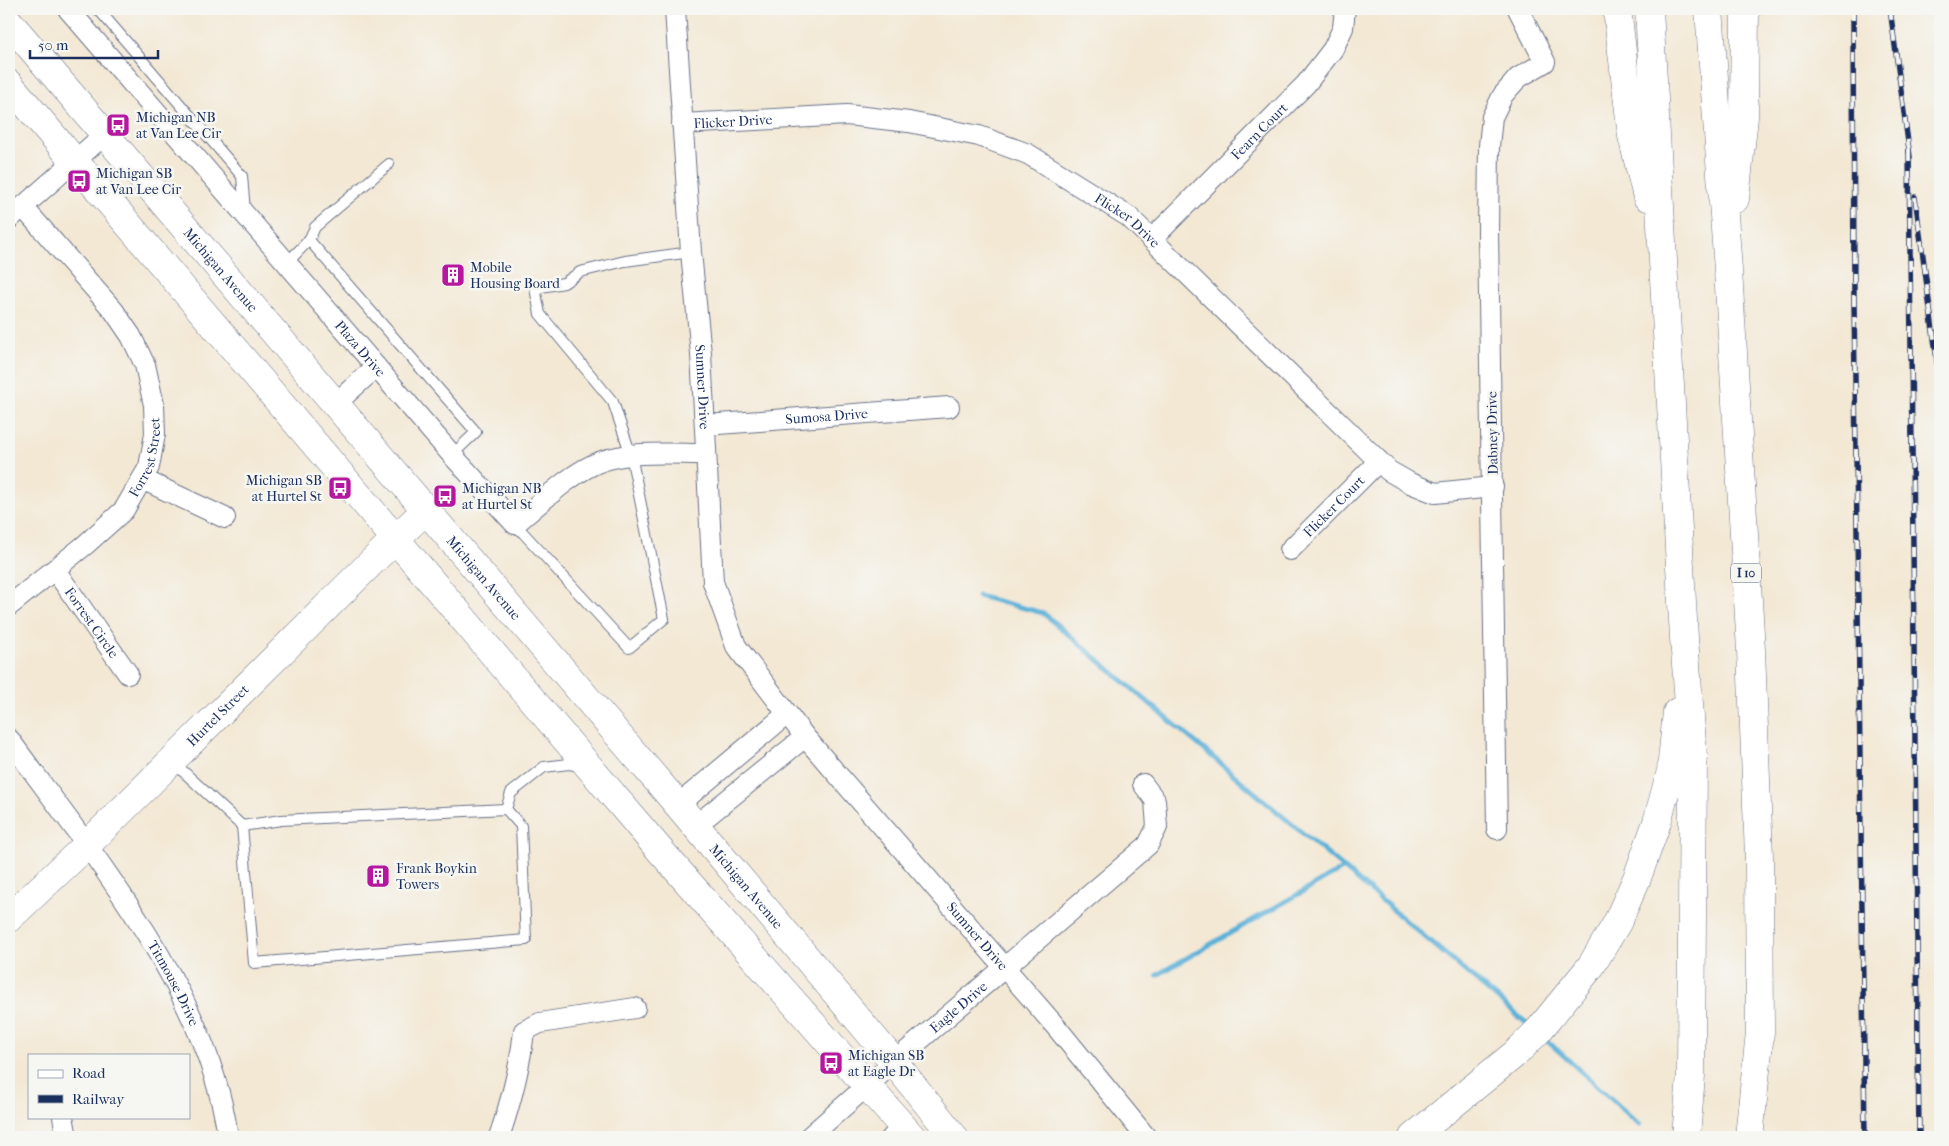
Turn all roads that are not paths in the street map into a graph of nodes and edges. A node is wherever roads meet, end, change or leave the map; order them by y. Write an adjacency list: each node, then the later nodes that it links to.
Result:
1 (68, 9): 17 (street, Plaza Drive)
2 (98, 9): 17 (lane)
3 (675, 9): 12 (street, Sumner Drive)
4 (1344, 9): 18 (street, Fearn Court)
5 (1518, 9): 33 (street, Dabney Drive)
6 (1617, 9): 22 (main road)
7 (1649, 9): 22 (main road)
8 (1709, 9): 23 (main road, I 10)
9 (1745, 9): 23 (main road)
10 (9, 22): 13 (main road, Michigan Avenue)
11 (9, 84): 14 (main road)
12 (682, 124): 18 (street, Flicker Drive); 20 (street, Sumner Drive)
13 (104, 135): 14 (street); 25 (main road, Michigan Avenue)
14 (74, 162): 16 (street); 37 (main road)
15 (389, 164): 19 (lane)
16 (16, 213): 32 (street, Forrest Street)
17 (245, 215): 21 (street, Plaza Drive)
18 (1152, 239): 31 (street, Flicker Drive)
19 (309, 240): 21 (lane); 29 (lane)
20 (691, 252): 27 (street, Sumner Drive); 30 (lane)
21 (287, 263): 24 (street, Plaza Drive)
22 (1663, 265): 41 (main road)
23 (1728, 270): 58 (main road, I 10)
24 (376, 367): 25 (street); 29 (street, Plaza Drive)
25 (335, 404): 34 (main road, Michigan Avenue)
26 (949, 408): 27 (street, Sumosa Drive)
27 (705, 425): 28 (street, Sumner Drive)
28 (706, 454): 30 (street); 43 (street, Sumner Drive)
29 (452, 455): 36 (street, Plaza Drive)
30 (631, 455): 36 (street); 36 (lane)
31 (1378, 460): 33 (street, Flicker Drive); 38 (street, Flicker Court)
32 (142, 479): 35 (street); 39 (street, Forrest Street)
33 (1493, 487): 53 (street, Dabney Drive)
34 (426, 510): 37 (main road, Hurtel Street); 49 (main road, Michigan Avenue)
35 (225, 518)
36 (515, 524)
37 (396, 538): 46 (main road, Hurtel Street); 47 (main road)
38 (1290, 550)
39 (55, 570): 40 (street, Forrest Street); 42 (street, Forrest Circle)
40 (9, 606)
41 (1684, 638): 69 (main road); 70 (main road)
42 (128, 674)
43 (787, 714): 44 (street, Sumner Drive); 49 (street)
44 (805, 737): 52 (street); 56 (street, Sumner Drive)
45 (9, 739): 54 (street, Titmouse Drive)
46 (172, 761): 51 (lane); 54 (main road, Hurtel Street)
47 (590, 768): 50 (lane); 60 (main road)
48 (1143, 784): 56 (street, Eagle Drive)
49 (678, 805): 52 (main road, Michigan Avenue)
50 (506, 809): 51 (lane); 51 (lane)
51 (242, 826)
52 (695, 826): 59 (main road, Michigan Avenue)
53 (1498, 828)
54 (86, 846): 55 (main road, Hurtel Street); 64 (street, Titmouse Drive)
55 (9, 918)
56 (1004, 967): 59 (street, Eagle Drive); 68 (street, Sumner Drive)
57 (635, 1008): 65 (street)
58 (1760, 1032): 71 (main road, I 10); 72 (main road)
59 (894, 1062): 60 (street, Eagle Drive); 67 (main road, Michigan Avenue)
60 (868, 1085): 62 (main road); 66 (street, Eagle Drive)
61 (62, 1118): 63 (street)
62 (899, 1132)
63 (67, 1137)
64 (228, 1137)
65 (499, 1137)
66 (810, 1137)
67 (954, 1137)
68 (1146, 1137)
69 (1413, 1137)
70 (1686, 1137)
71 (1749, 1137)
72 (1763, 1137)

